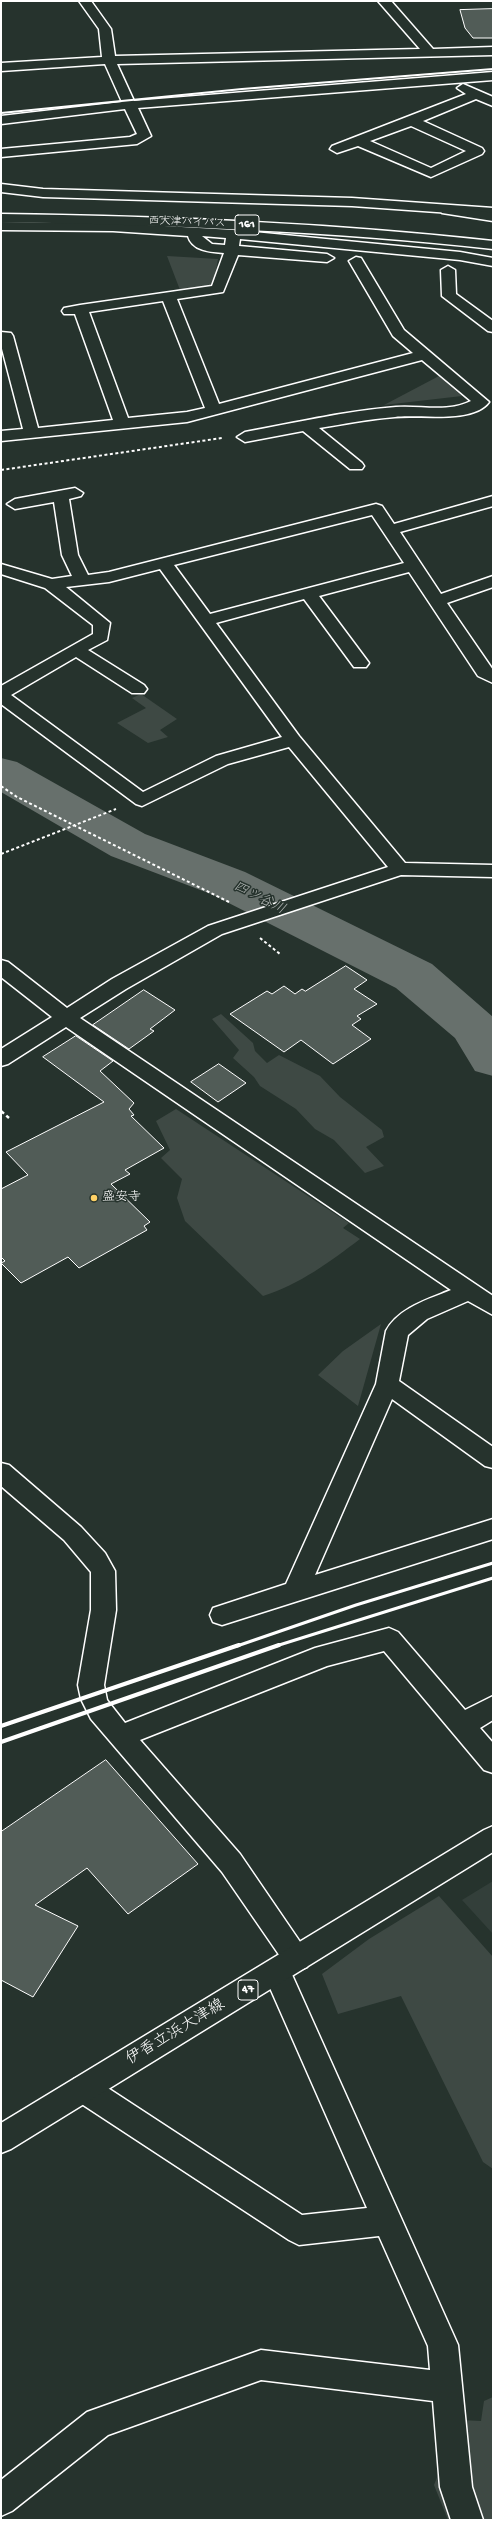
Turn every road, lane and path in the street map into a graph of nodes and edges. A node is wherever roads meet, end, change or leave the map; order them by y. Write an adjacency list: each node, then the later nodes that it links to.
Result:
1 (85, 1): 5 (main road)
2 (384, 1): 4 (main road)
3 (489, 51): 4 (main road); 7 (main road)
4 (429, 52): 5 (main road)
5 (109, 60): 6 (main road); 11 (main road)
6 (1, 66)
7 (493, 75): 8 (main road)
8 (452, 78): 9 (main road); 11 (main road)
9 (477, 94): 10 (main road); 13 (main road)
10 (493, 102)
11 (130, 105): 12 (main road); 16 (main road)
12 (1, 120)
13 (411, 121): 14 (main road); 14 (main road)
14 (358, 141): 15 (main road)
15 (337, 149)
16 (1, 153)
17 (1, 181): 18 (main road)
18 (167, 183)
19 (1, 188): 23 (main road)
20 (397, 192): 21 (main road)
21 (418, 195): 22 (main road); 23 (main road)
22 (493, 201)
23 (352, 202): 25 (main road)
24 (1, 205): 29 (main road, 西大津バイパス / 161)
25 (447, 210): 26 (main road); 27 (main road)
26 (493, 212)
27 (493, 217)
28 (2, 225): 30 (main road); 32 (main road, 西大津バイパス / 161)
29 (457, 227)
30 (194, 232): 31 (main road); 33 (main road)
31 (233, 234): 33 (main road); 35 (main road)
32 (493, 245)
33 (232, 251): 34 (main road); 40 (main road)
34 (356, 261): 36 (main road); 43 (main road)
35 (493, 261)
36 (371, 262)
37 (433, 268): 38 (main road)
38 (460, 271): 39 (main road); 41 (main road)
39 (493, 275)
40 (168, 296): 44 (main road); 45 (main road)
41 (493, 328)
42 (1, 336): 47 (main road)
43 (424, 355): 44 (main road); 46 (main road)
44 (214, 411): 45 (main road)
45 (122, 423): 47 (main road)
46 (306, 425): 49 (main road); 50 (main road)
47 (31, 432): 48 (main road)
48 (1, 436)
49 (245, 437): 51 (path)
50 (356, 466)
51 (1, 470)
52 (493, 501): 54 (main road)
53 (15, 504): 58 (main road)
54 (390, 530): 55 (main road); 56 (main road)
55 (164, 563): 58 (main road); 63 (main road)
56 (414, 566): 61 (main road); 62 (main road)
57 (1, 569): 60 (main road)
58 (83, 581): 60 (main road)
59 (493, 581): 62 (main road)
60 (51, 584): 64 (main road)
61 (308, 593): 63 (main road); 65 (main road)
62 (436, 600): 66 (main road)
63 (206, 620): 69 (main road)
64 (76, 650): 67 (main road); 68 (main road)
65 (360, 663)
66 (493, 678)
67 (138, 689)
68 (1, 694): 69 (main road)
69 (293, 740): 74 (main road)
70 (1, 786): 72 (path)
71 (94, 818): 72 (path)
72 (74, 826): 73 (path); 76 (path)
73 (1, 854)
74 (400, 870): 75 (main road); 76 (main road)
75 (493, 871)
76 (260, 914): 80 (main road)
77 (271, 947): 78 (path)
78 (280, 954)
79 (1, 967): 80 (main road)
80 (66, 1018): 81 (main road); 84 (main road)
81 (1, 1059)
82 (1, 1111): 83 (path)
83 (9, 1118)
84 (469, 1291): 85 (main road); 86 (main road)
85 (493, 1307)
86 (387, 1384): 87 (main road); 90 (main road)
87 (493, 1459)
88 (1, 1472): 94 (main road)
89 (493, 1529): 90 (main road)
90 (295, 1592): 91 (main road)
91 (222, 1615)
92 (493, 1707): 93 (main road)
93 (462, 1725): 94 (main road); 95 (main road)
94 (120, 1736): 97 (main road)
95 (493, 1762)
96 (493, 1838): 97 (main road, 伊香立浜大津線 / 47)
97 (287, 1965): 98 (main road, 伊香立浜大津線 / 47); 100 (main road)
98 (84, 2089): 99 (main road, 伊香立浜大津線 / 47); 100 (main road)
99 (1, 2139)
100 (388, 2220): 101 (main road)
101 (447, 2387): 102 (main road); 103 (main road)
102 (1, 2500)
103 (467, 2520)

